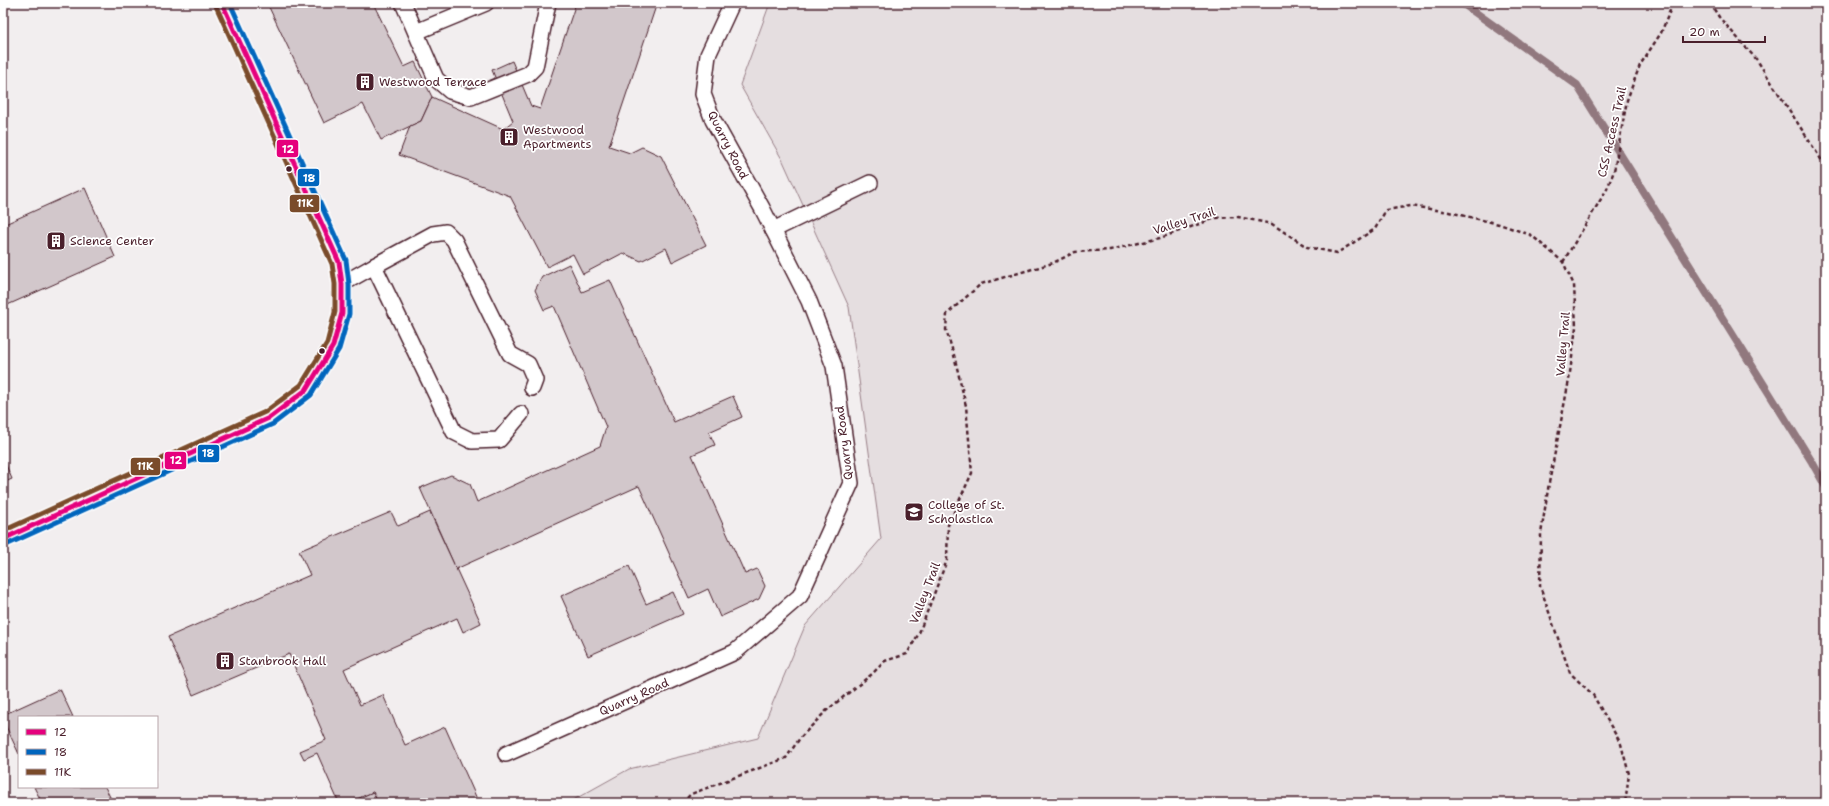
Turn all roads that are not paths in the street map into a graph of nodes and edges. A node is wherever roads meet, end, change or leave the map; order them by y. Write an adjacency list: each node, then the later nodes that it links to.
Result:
1 (222, 3): 10 (lane)
2 (403, 3): 6 (lane)
3 (486, 3): 6 (lane)
4 (548, 3): 6 (lane)
5 (732, 3): 8 (lane, Quarry Road)
6 (416, 32)
7 (870, 183): 8 (lane)
8 (773, 230): 14 (lane, Quarry Road)
9 (374, 266): 10 (lane); 11 (lane); 12 (lane)
10 (342, 284): 13 (lane)
11 (532, 388)
12 (521, 414)
13 (3, 539)
14 (506, 754)

